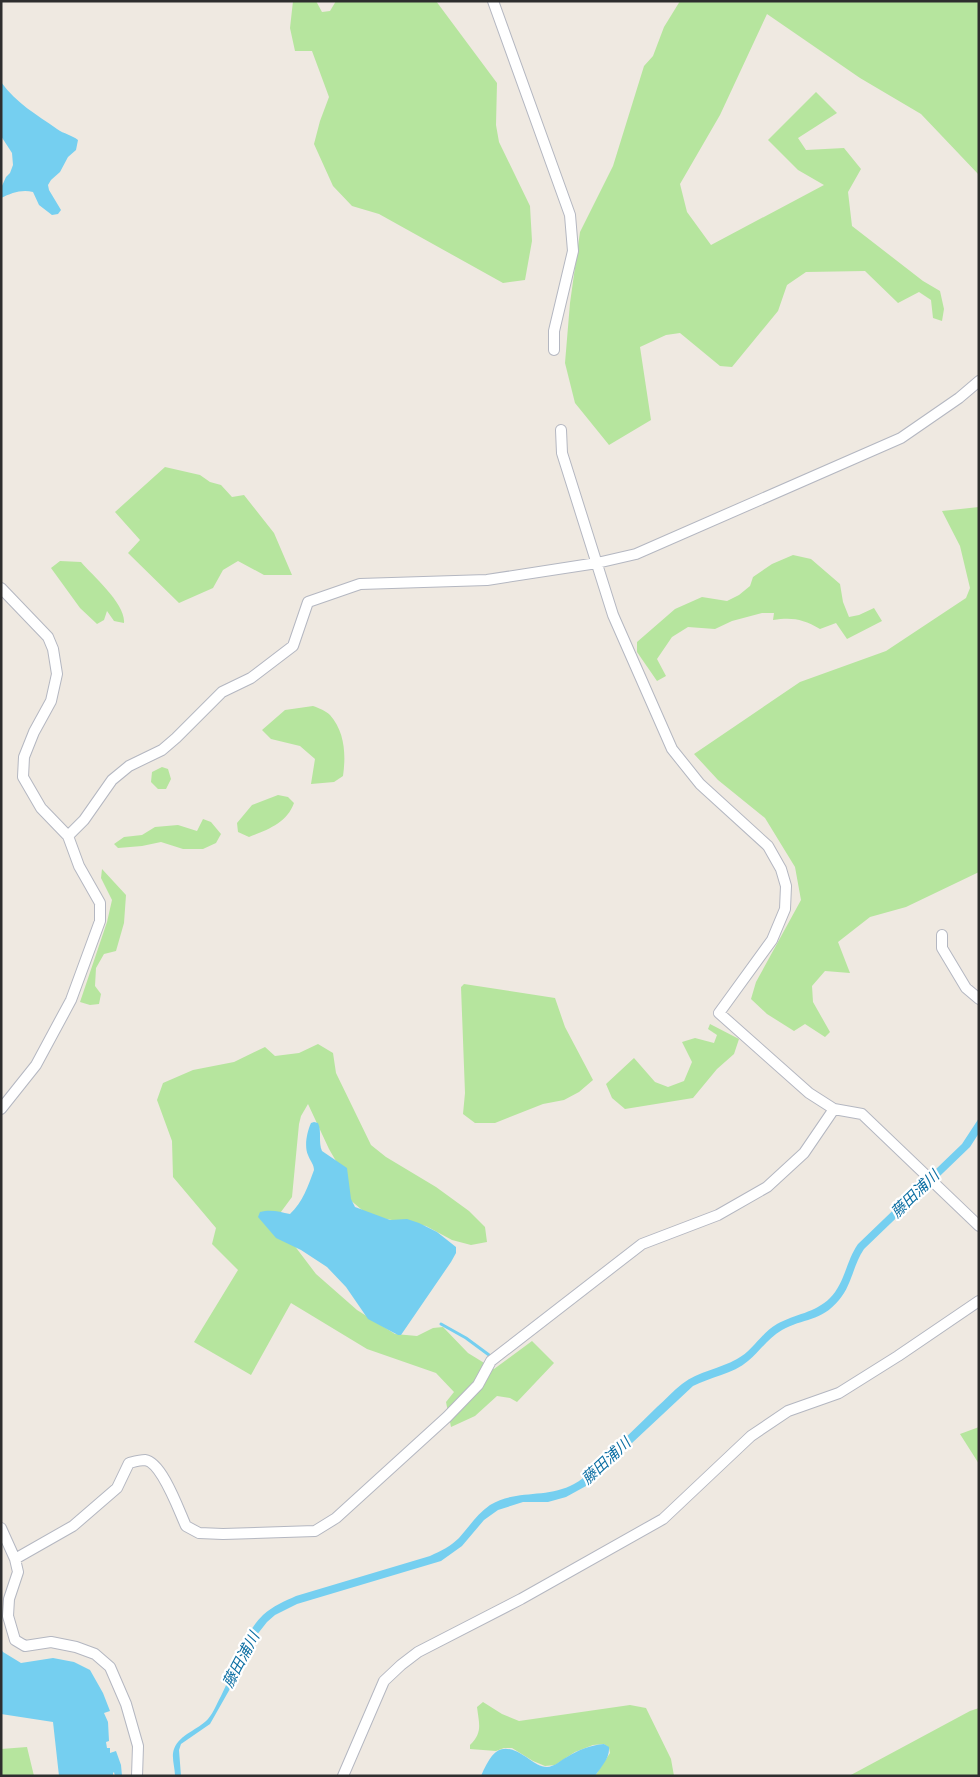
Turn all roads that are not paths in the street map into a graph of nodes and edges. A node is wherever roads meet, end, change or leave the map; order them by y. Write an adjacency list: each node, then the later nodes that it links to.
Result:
1 (493, 1): 2 (street)
2 (554, 350)
3 (979, 381): 5 (street)
4 (561, 430): 5 (street)
5 (597, 563): 7 (street); 10 (street)
6 (1, 588): 7 (street)
7 (68, 836): 11 (street)
8 (942, 935): 9 (street)
9 (979, 999)
10 (834, 1109): 12 (street); 15 (street)
11 (1, 1110)
12 (979, 1226)
13 (979, 1301): 18 (street)
14 (1, 1528): 15 (street)
15 (15, 1559): 16 (street)
16 (5, 1598): 17 (street)
17 (137, 1776)
18 (343, 1776)

